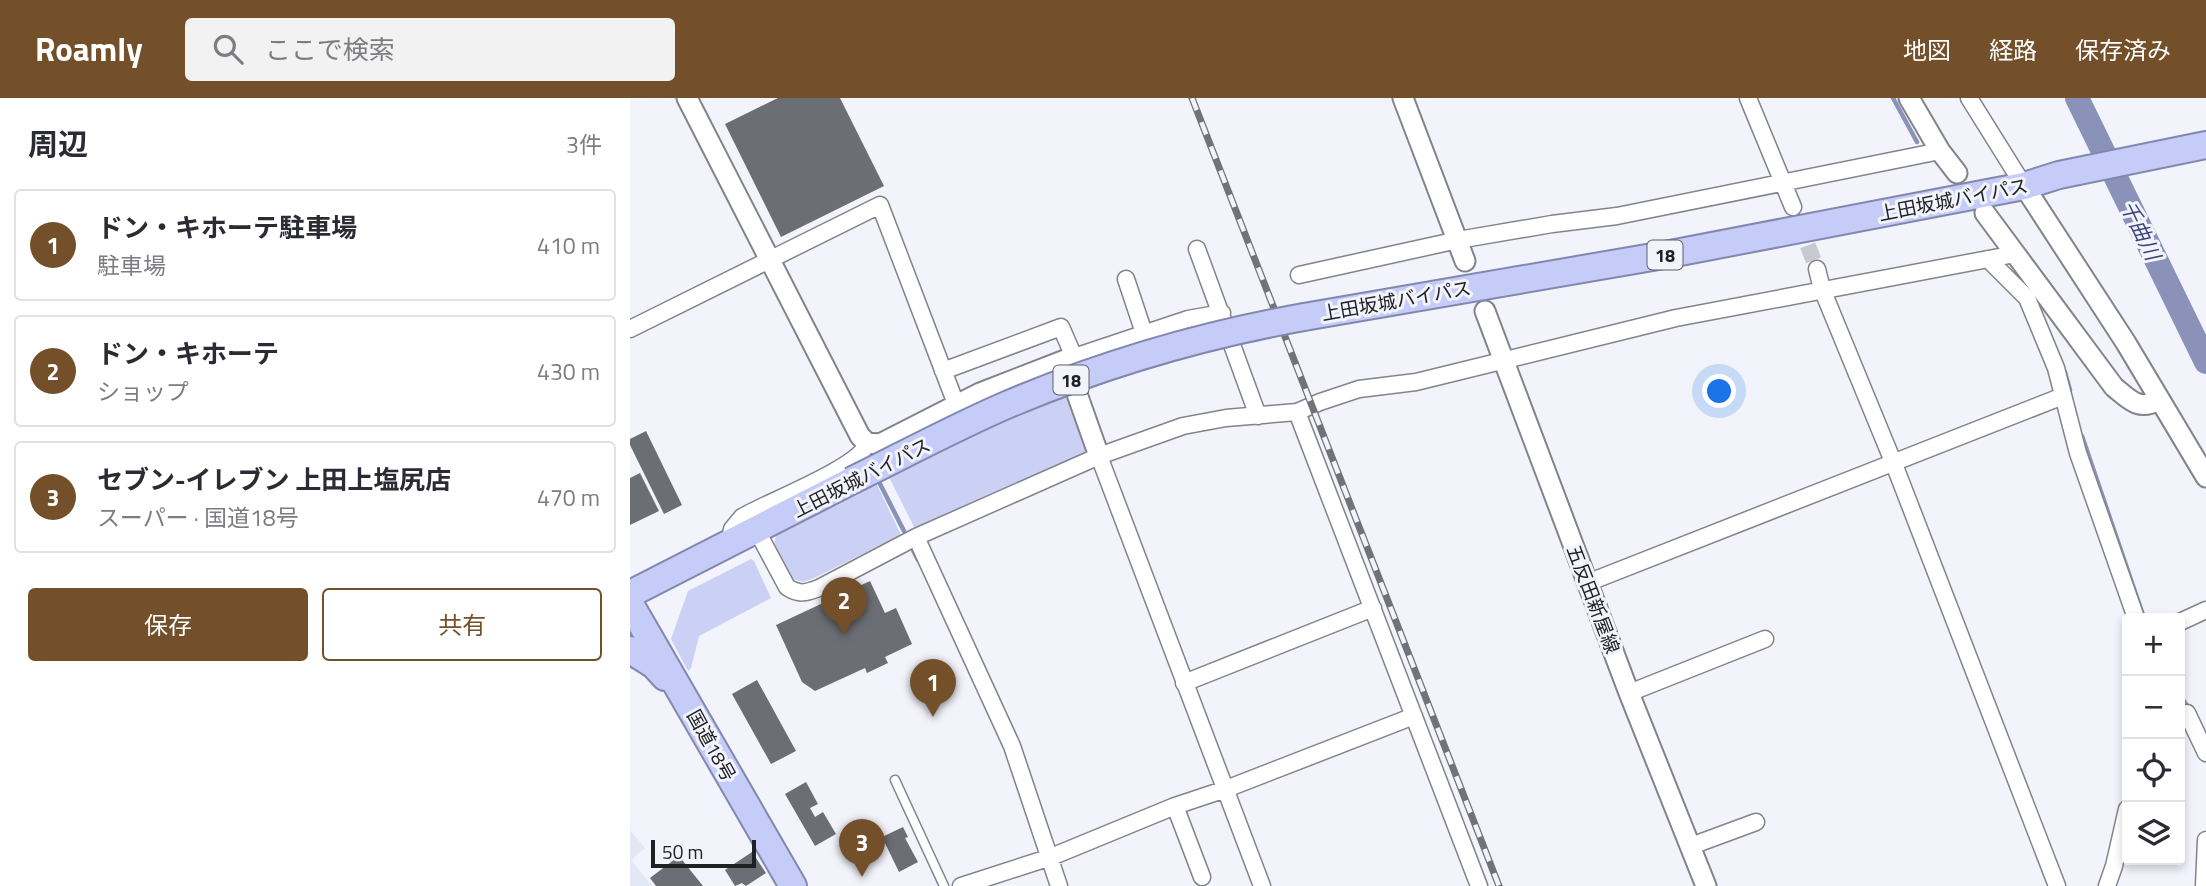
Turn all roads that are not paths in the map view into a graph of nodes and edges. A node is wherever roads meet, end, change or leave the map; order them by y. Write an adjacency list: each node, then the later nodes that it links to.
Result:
1 (687, 98): 17 (street)
2 (1403, 98): 13 (street)
3 (1748, 98): 9 (street)
4 (1909, 98): 7 (street)
5 (1969, 98): 10 (street)
6 (2206, 145): 10 (highway, 上田坂城バイパス / 18)
7 (1940, 151): 8 (street); 9 (street)
8 (1957, 173)
9 (1783, 184): 11 (street); 13 (street)
10 (2024, 186): 31 (street); 39 (highway, 上田坂城バイパス / 18, bridge)
11 (1793, 207)
12 (1985, 213): 15 (street)
13 (1458, 240): 18 (street); 20 (street)
14 (1197, 249): 24 (street)
15 (2015, 254): 16 (street); 31 (street)
16 (1988, 259): 22 (street); 30 (street)
17 (768, 260): 25 (street); 29 (street); 35 (street)
18 (1465, 261)
19 (1817, 270): 22 (street)
20 (1299, 275)
21 (1126, 279): 26 (street)
22 (1822, 289): 28 (street); 37 (street)
23 (1485, 311): 28 (street, 五反田新屋線)
24 (1222, 313): 26 (street); 34 (street)
25 (630, 329)
26 (1144, 333): 27 (street)
27 (1069, 358): 29 (street); 32 (street); 36 (street)
28 (1503, 360): 33 (street); 41 (street, 五反田新屋線)
29 (943, 370): 32 (street)
30 (2063, 396): 37 (street); 46 (street)
31 (2159, 400): 38 (street)
32 (956, 404): 35 (street)
33 (1297, 412): 34 (street); 44 (street)
34 (1258, 416): 36 (street)
35 (867, 443): 39 (street)
36 (1099, 456): 40 (street); 50 (street)
37 (1894, 464): 41 (street); 72 (street)
38 (2206, 477)
39 (749, 524): 40 (street); 42 (highway, 上田坂城バイパス / 18)
40 (916, 537): 63 (street)
41 (1587, 583): 51 (street, 五反田新屋線)
42 (630, 594)
43 (630, 604): 52 (highway, 国道18号)
44 (1373, 608): 50 (street); 54 (street)
45 (2206, 610): 47 (street)
46 (2134, 613)
47 (2185, 620)
48 (1765, 639): 51 (street)
49 (630, 649): 52 (highway)
50 (1184, 683): 57 (street)
51 (1629, 693): 62 (street, 五反田新屋線)
52 (686, 698): 65 (highway, 国道18号)
53 (2185, 714): 55 (street)
54 (1414, 716): 57 (street); 70 (street)
55 (2206, 753)
56 (895, 780): 66 (lane)
57 (1226, 789): 58 (street); 69 (street)
58 (1175, 806): 63 (street); 64 (street)
59 (1756, 822): 62 (street)
60 (2122, 831): 73 (street)
61 (2206, 840): 74 (street)
62 (1691, 846): 71 (street, 五反田新屋線)
63 (1051, 857): 67 (street); 68 (street)
64 (1202, 877)
65 (793, 886)
66 (944, 886)
67 (961, 886)
68 (1059, 886)
69 (1262, 886)
70 (1479, 886)
71 (1706, 886)
72 (2057, 886)
73 (2107, 886)
74 (2204, 886)

